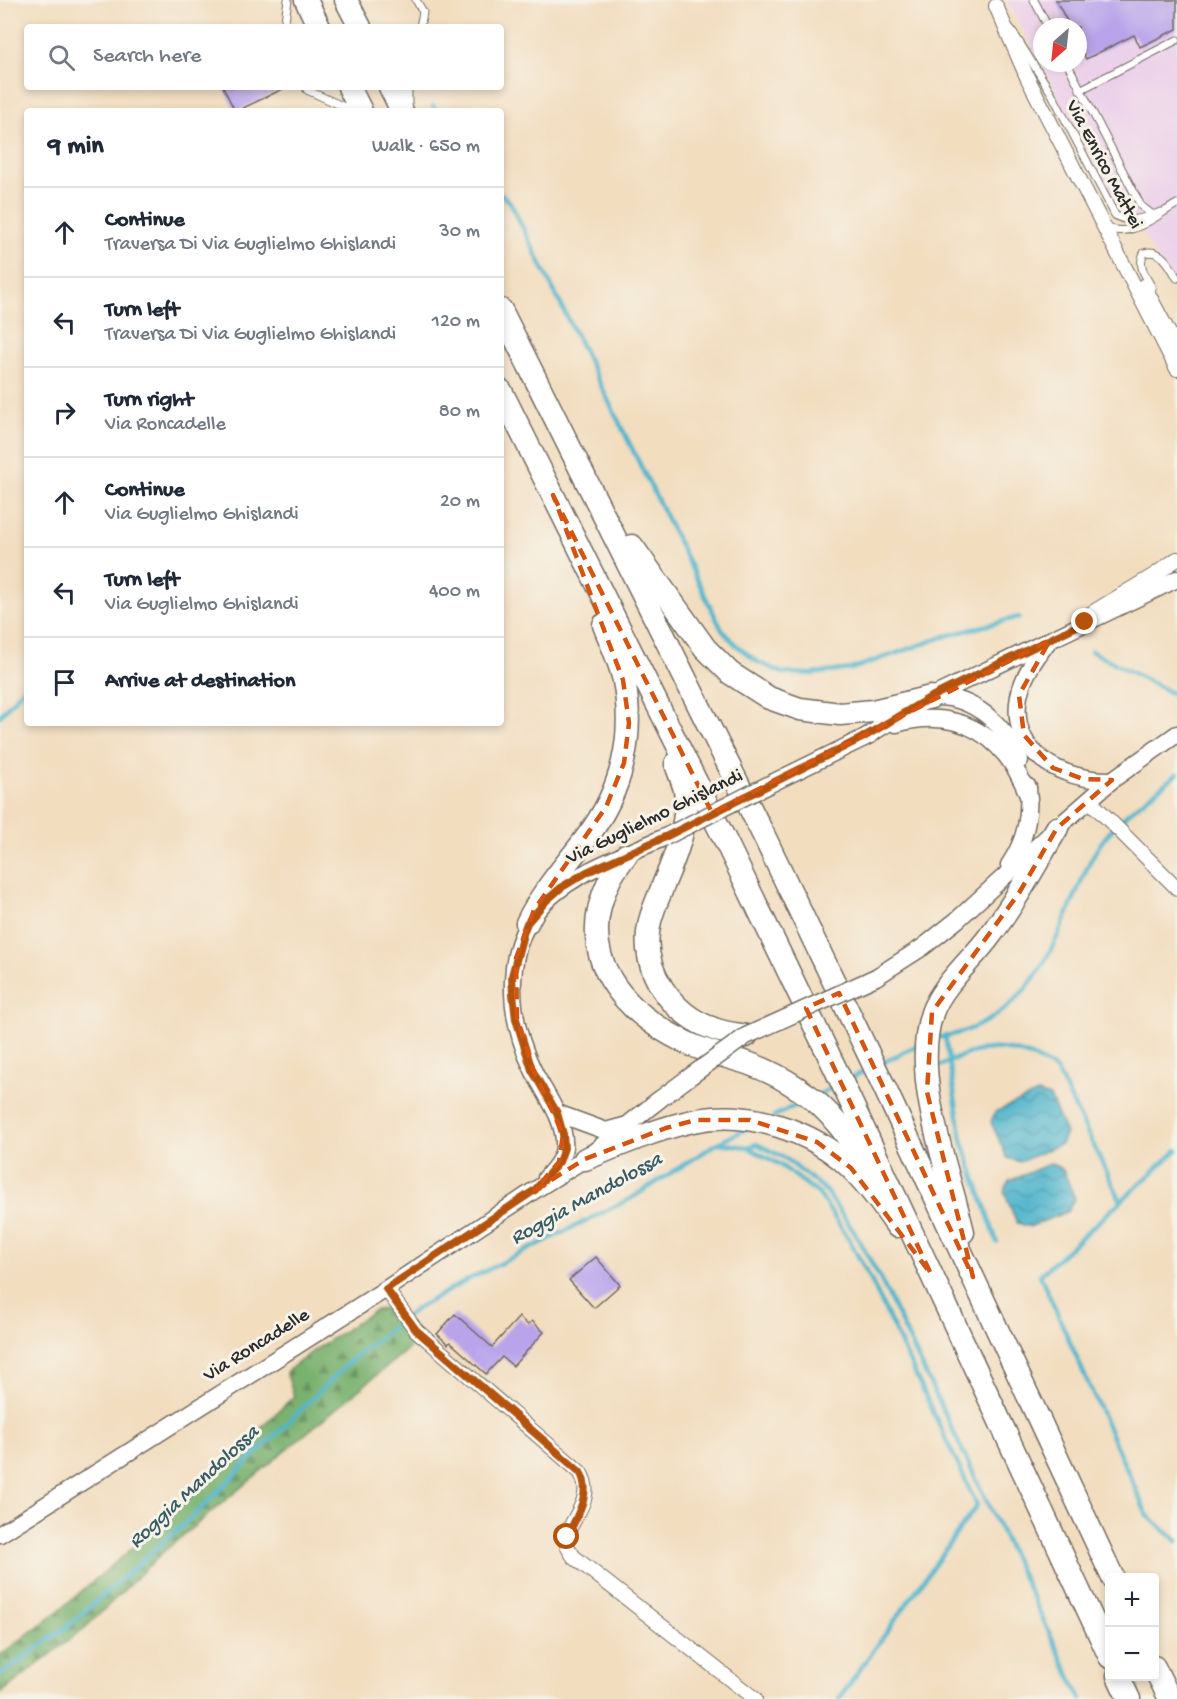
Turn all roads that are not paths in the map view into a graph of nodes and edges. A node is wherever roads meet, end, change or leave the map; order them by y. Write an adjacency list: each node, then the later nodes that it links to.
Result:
1 (288, 0): 8 (lane)
2 (306, 0): 9 (highway)
3 (346, 0): 10 (highway)
4 (416, 0): 11 (lane)
5 (1034, 0): 7 (lane)
6 (995, 3): 24 (lane); 25 (street)
7 (1043, 18)
8 (284, 24)
9 (318, 24)
10 (358, 24)
11 (421, 24)
12 (1177, 40): 18 (lane)
13 (1071, 72): 18 (lane)
14 (307, 90): 19 (lane)
15 (350, 90): 20 (highway)
16 (392, 90): 21 (highway)
17 (408, 90): 22 (lane)
18 (1080, 90): 24 (lane)
19 (349, 108)
20 (360, 108)
21 (400, 108)
22 (408, 108)
23 (1177, 204): 24 (lane)
24 (1157, 213): 25 (lane)
25 (1108, 227): 29 (street, Via Enrico Mattei); 30 (street)
26 (1177, 278): 28 (lane)
27 (504, 315): 32 (highway)
28 (1177, 336)
29 (1177, 348)
30 (1177, 369)
31 (504, 397): 33 (highway)
32 (586, 478): 37 (highway); 55 (highway)
33 (553, 495): 38 (highway); 48 (highway)
34 (1177, 559): 36 (street)
35 (1177, 579): 36 (street, Via Guglielmo Ghislandi)
36 (1055, 637): 37 (street, Via Guglielmo Ghislandi); 41 (street, Via Guglielmo Ghislandi)
37 (931, 697): 40 (street, Via Guglielmo Ghislandi); 42 (street, Via Guglielmo Ghislandi)
38 (657, 703): 49 (highway); 54 (highway)
39 (1174, 736): 41 (street, Via Guglielmo Ghislandi)
40 (862, 738): 42 (street, Via Guglielmo Ghislandi); 45 (street, Via Guglielmo Ghislandi, bridge)
41 (1112, 780): 43 (street, Via Guglielmo Ghislandi)
42 (1029, 798): 46 (street, Via Guglielmo Ghislandi)
43 (1089, 800): 44 (street, Via Guglielmo Ghislandi); 47 (street)
44 (1057, 828): 46 (street, Via Guglielmo Ghislandi); 55 (highway)
45 (626, 855): 48 (street, Via Guglielmo Ghislandi); 54 (highway)
46 (994, 887): 49 (street, Via Guglielmo Ghislandi, bridge)
47 (1177, 888)
48 (527, 923): 51 (street, Via Guglielmo Ghislandi)
49 (746, 1036): 50 (street, Via Guglielmo Ghislandi, bridge)
50 (660, 1100): 51 (street, Via Guglielmo Ghislandi); 52 (street, Via Guglielmo Ghislandi)
51 (557, 1113): 53 (street, Via Guglielmo Ghislandi)
52 (585, 1159): 53 (street, Via Guglielmo Ghislandi); 54 (highway)
53 (535, 1190): 56 (street, Via Roncadelle)
54 (931, 1274): 59 (highway)
55 (973, 1277): 58 (highway)
56 (386, 1289): 57 (street, Via Roncadelle); 62 (street)
57 (0, 1534)
58 (1111, 1573)
59 (1105, 1646)
60 (1159, 1675): 64 (highway)
61 (1120, 1681): 63 (highway)
62 (755, 1699)
63 (1129, 1699)
64 (1170, 1699)

